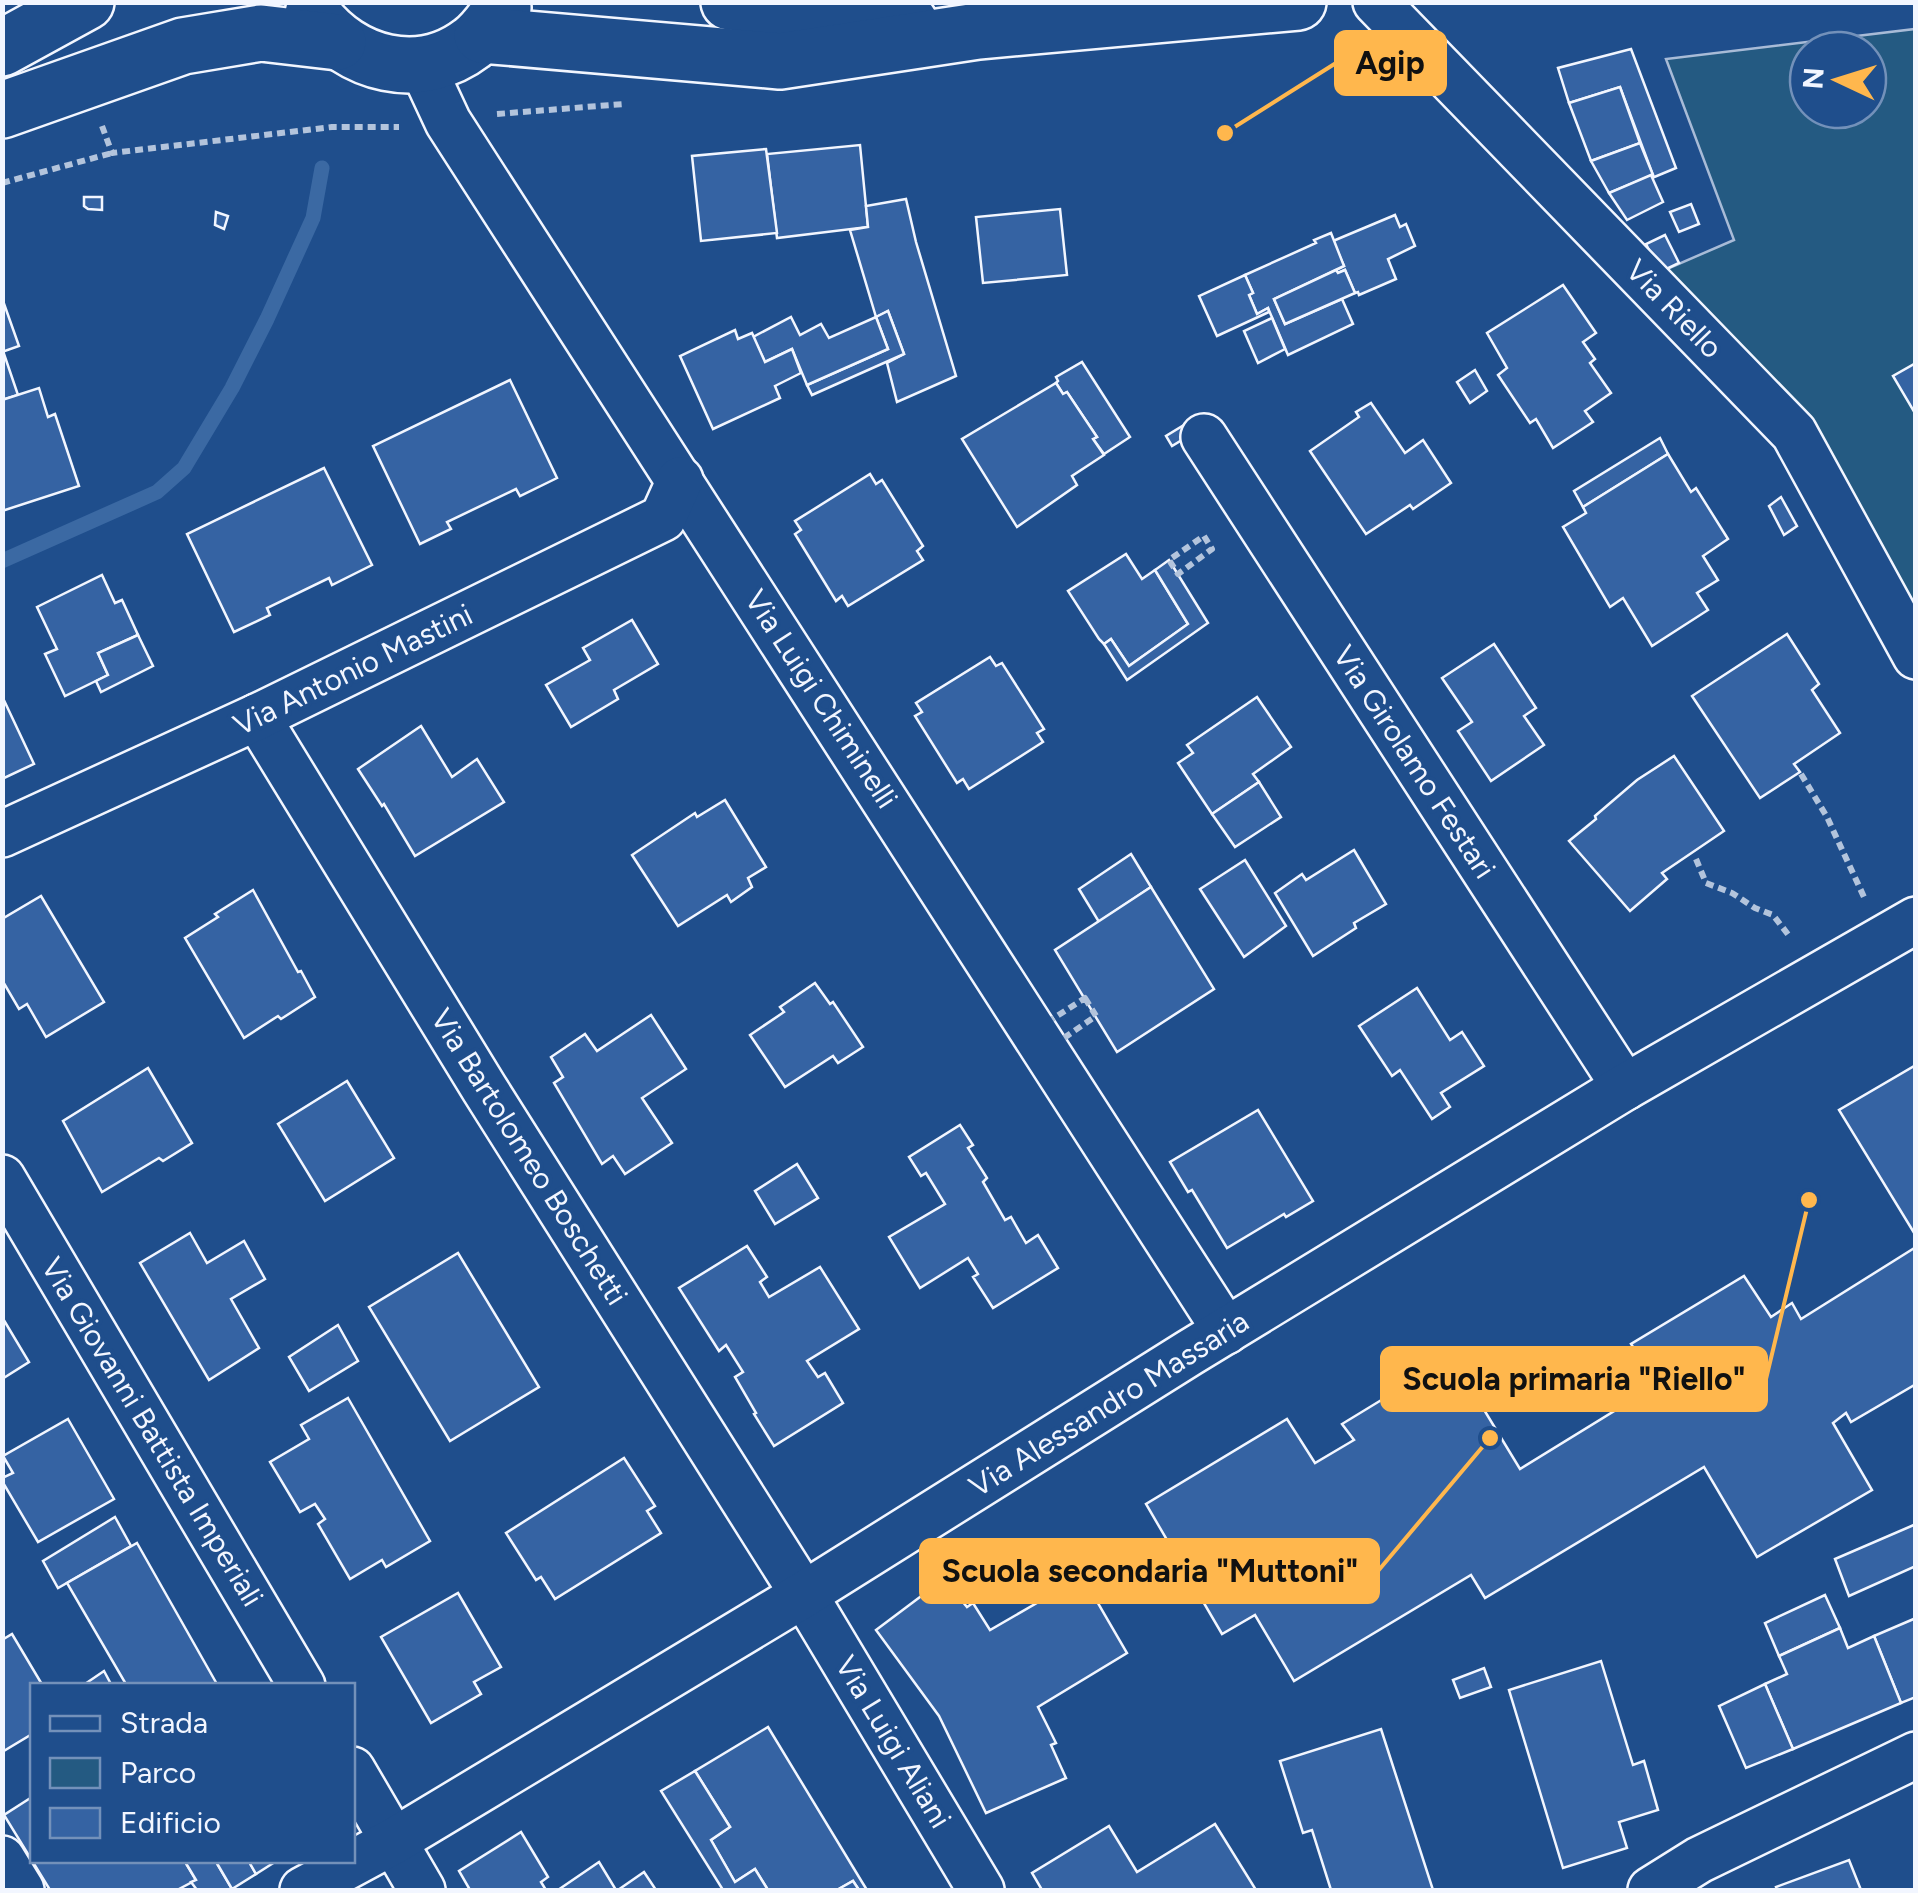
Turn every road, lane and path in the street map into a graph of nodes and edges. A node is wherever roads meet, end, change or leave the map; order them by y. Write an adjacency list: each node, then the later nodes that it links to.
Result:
1 (86, 2): 9 (main road)
2 (729, 2): 8 (main road)
3 (1298, 2): 5 (main road)
4 (1376, 2): 20 (street, Via Riello)
5 (1283, 3): 8 (main road)
6 (493, 19): 8 (main road); 10 (main road)
7 (323, 22): 10 (main road); 11 (main road)
8 (978, 30)
9 (2, 48)
10 (421, 64): 14 (street, Via Luigi Chiminelli)
11 (86, 80): 13 (main road); 15 (path)
12 (639, 103): 14 (path)
13 (2, 110)
14 (464, 119): 15 (path); 18 (street, Via Luigi Chiminelli)
15 (112, 154): 16 (path)
16 (2, 183)
17 (1204, 436): 27 (street, Via Girolamo Festari)
18 (680, 480): 21 (street, Via Antonio Mastini); 29 (street, Via Luigi Chiminelli)
19 (1212, 548): 19 (path)
20 (1916, 656)
21 (257, 717): 23 (street, Via Antonio Mastini); 30 (street, Via Bartolomeo Boschetti)
22 (1801, 774): 26 (path)
23 (2, 834)
24 (1696, 859): 25 (path)
25 (1773, 915)
26 (1900, 929): 27 (street, Via Alessandro Massaria)
27 (1625, 1086): 29 (street, Via Alessandro Massaria)
28 (2, 1178): 31 (street, Via Giovanni Battista Imperiali)
29 (1226, 1331): 30 (street, Via Alessandro Massaria)
30 (803, 1594): 34 (street, Via Alessandro Massaria); 41 (street, Via Luigi Aliani)
31 (300, 1683)
32 (1916, 1755): 42 (street)
33 (355, 1775): 34 (street)
34 (394, 1841): 36 (street, Via Alessandro Massaria); 40 (street)
35 (2, 1859): 38 (street)
36 (355, 1862)
37 (354, 1863): 39 (street, Via Alessandro Massaria)
38 (21, 1890)
39 (304, 1890)
40 (422, 1890)
41 (981, 1890)
42 (1651, 1890)

